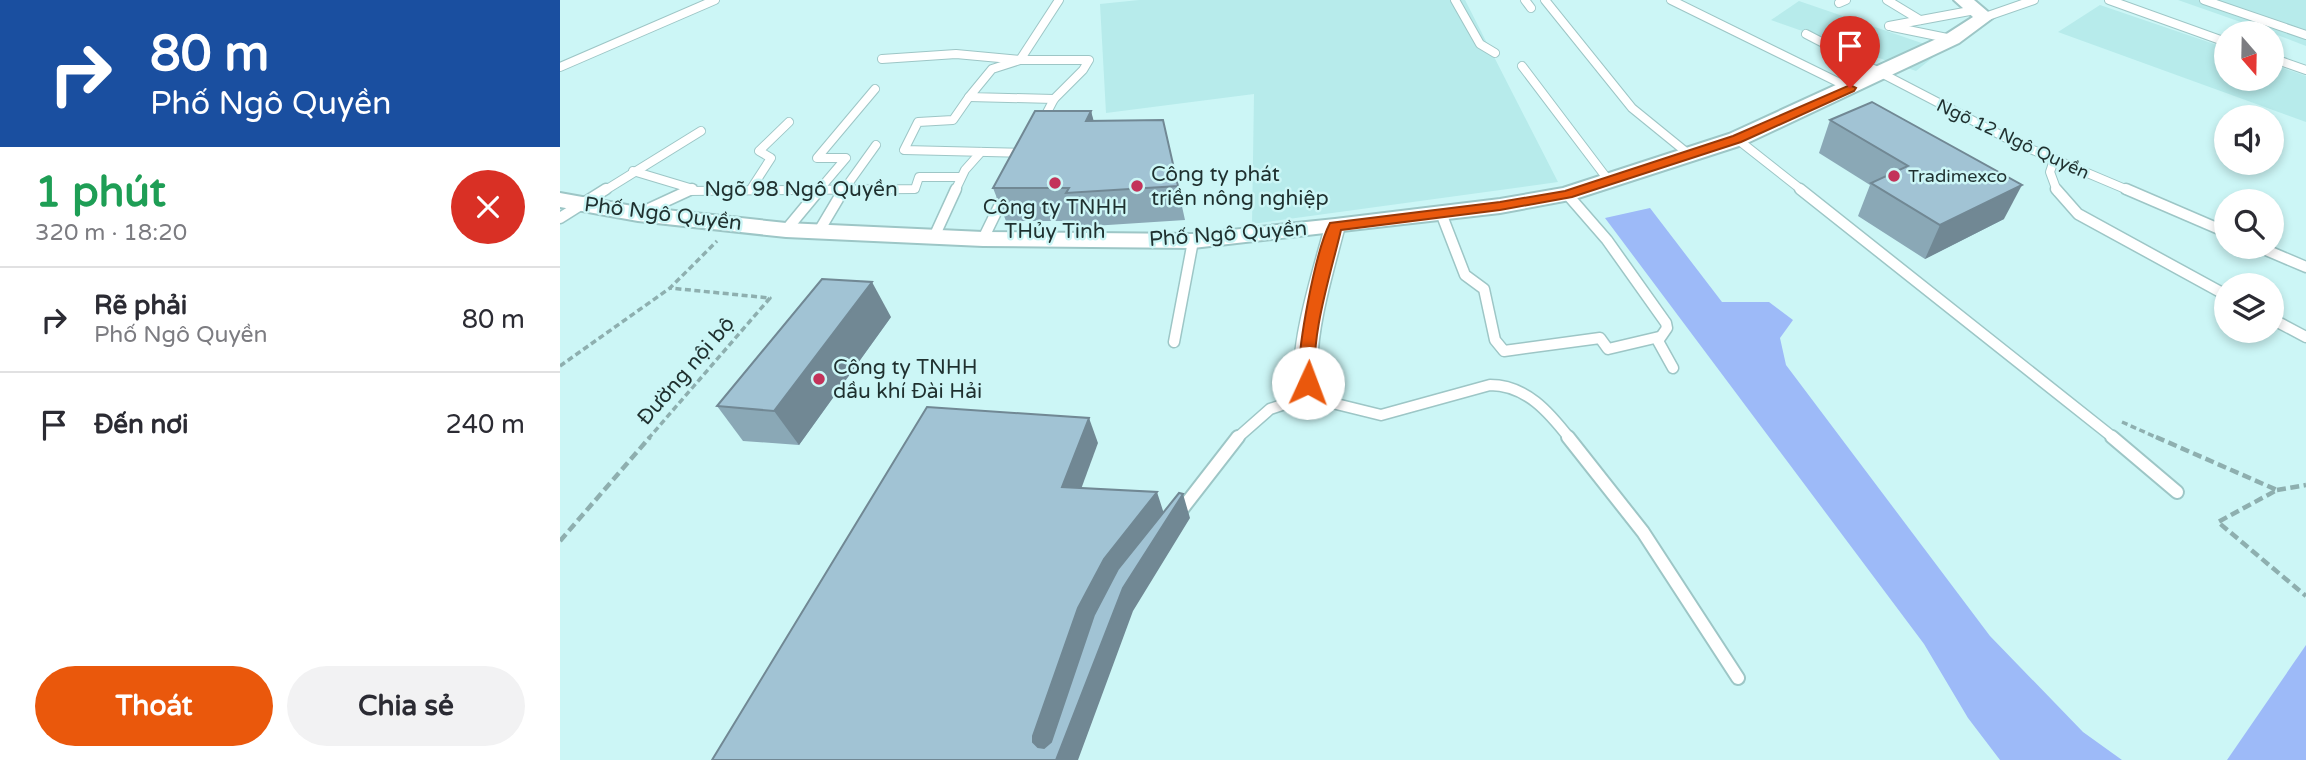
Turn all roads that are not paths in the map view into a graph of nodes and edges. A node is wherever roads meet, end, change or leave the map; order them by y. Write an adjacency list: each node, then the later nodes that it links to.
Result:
1 (715, 0): 25 (lane)
2 (1059, 0): 22 (lane)
3 (1455, 0): 20 (lane)
4 (1525, 0): 13 (lane)
5 (1545, 0): 40 (lane)
6 (1671, 0): 28 (lane)
7 (1846, 0): 12 (lane)
8 (1887, 0): 15 (lane)
9 (2034, 0): 14 (lane)
10 (2109, 0): 18 (lane)
11 (2204, 0): 17 (lane)
12 (1839, 4)
13 (1531, 8)
14 (1974, 9): 15 (lane); 19 (street, Phố Ngô Quyền)
15 (1920, 20): 19 (lane)
16 (1806, 34): 27 (lane, Ngõ 12 Ngô Quyền)
17 (2306, 35)
18 (2214, 38)
19 (1952, 39): 27 (street, Phố Ngô Quyền)
20 (1495, 53)
21 (882, 60): 22 (lane)
22 (1020, 60): 30 (lane); 31 (lane)
23 (2284, 63): 26 (lane)
24 (1522, 66): 45 (lane)
25 (560, 67)
26 (2306, 71)
27 (1880, 74): 28 (street, Phố Ngô Quyền); 41 (lane, Ngõ 12 Ngô Quyền)
28 (1850, 88): 35 (street, Phố Ngô Quyền)
29 (875, 89): 49 (lane)
30 (969, 97): 31 (lane); 38 (lane)
31 (1054, 99): 34 (lane)
32 (789, 122): 48 (lane)
33 (701, 131): 43 (lane)
34 (1037, 131)
35 (1737, 139): 40 (street, Phố Ngô Quyền); 73 (lane)
36 (1031, 142): 39 (lane)
37 (876, 145): 46 (lane)
38 (981, 152): 39 (lane); 44 (lane)
39 (1025, 153): 42 (lane)
40 (1691, 156): 45 (street, Phố Ngô Quyền)
41 (2054, 160): 58 (lane, Ngõ 12 Ngô Quyền); 66 (lane)
42 (1019, 165)
43 (633, 172): 47 (lane); 53 (lane)
44 (961, 177): 46 (lane, Ngõ 98 Ngô Quyền); 61 (lane)
45 (1609, 181): 51 (street, Phố Ngô Quyền)
46 (845, 188): 49 (lane, Ngõ 98 Ngô Quyền); 60 (lane)
47 (693, 189): 48 (lane, Ngõ 98 Ngô Quyền); 55 (lane, Ngõ 98 Ngô Quyền)
48 (751, 189): 49 (lane, Ngõ 98 Ngô Quyền)
49 (819, 189): 59 (lane)
50 (1007, 190): 62 (lane)
51 (1567, 194): 54 (street, Phố Ngô Quyền); 68 (lane)
52 (560, 200): 53 (street, Phố Ngô Quyền)
53 (583, 204): 55 (street, Phố Ngô Quyền); 56 (lane)
54 (1441, 213): 57 (street, Phố Ngô Quyền); 68 (lane)
55 (638, 214): 59 (street, Phố Ngô Quyền)
56 (560, 218)
57 (1335, 226): 63 (street, Phố Ngô Quyền); 72 (street)
58 (2214, 228)
59 (786, 230): 60 (street, Phố Ngô Quyền)
60 (819, 232): 61 (street, Phố Ngô Quyền)
61 (934, 237): 62 (street, Phố Ngô Quyền)
62 (983, 239): 63 (street, Phố Ngô Quyền)
63 (1193, 241): 70 (lane)
64 (2284, 258): 65 (lane)
65 (2306, 267)
66 (2214, 288)
67 (2284, 325): 69 (lane)
68 (1659, 337): 71 (lane)
69 (2306, 337)
70 (1174, 342)
71 (1673, 368)
72 (1317, 399): 74 (lane); 75 (lane)
73 (2177, 492)
74 (1173, 520)
75 (1738, 678)

